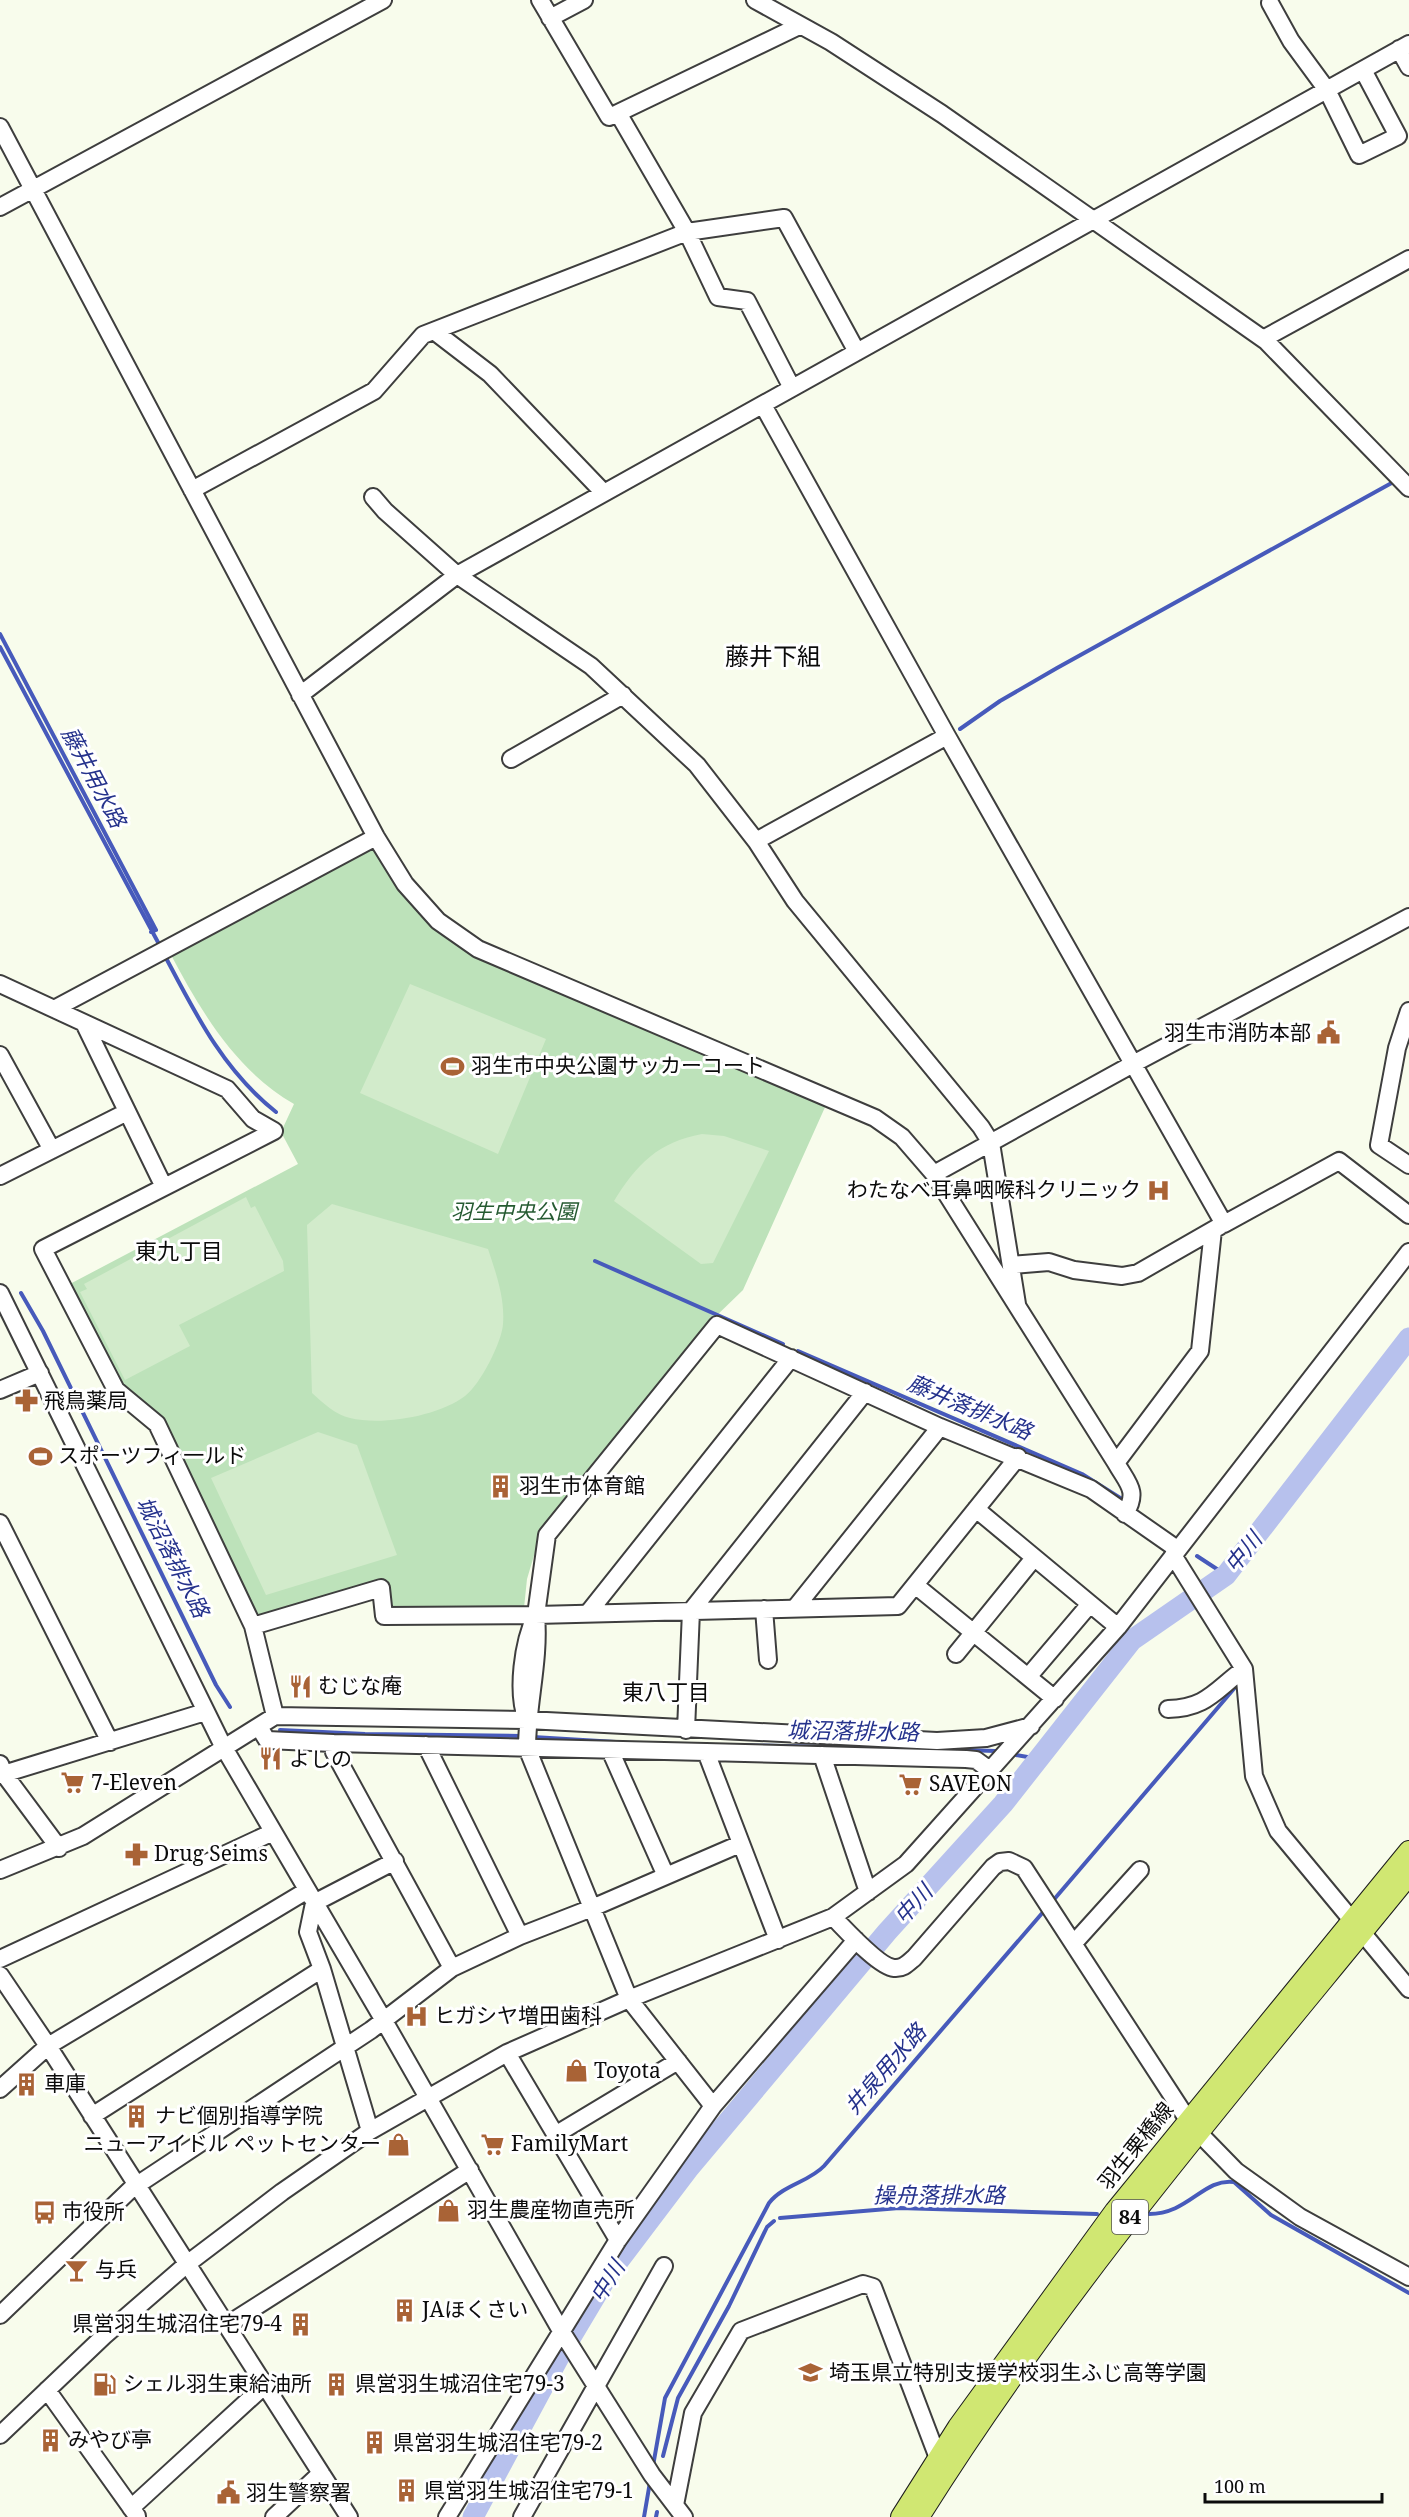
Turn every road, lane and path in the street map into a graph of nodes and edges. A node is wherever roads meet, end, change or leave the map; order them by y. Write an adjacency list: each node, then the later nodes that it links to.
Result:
1 (383, 0): 14 (street)
2 (540, 0): 6 (street)
3 (584, 0): 6 (street)
4 (755, 0): 7 (street)
5 (1270, 3): 11 (street)
6 (550, 18): 12 (street)
7 (799, 26): 12 (street); 16 (street)
8 (1404, 46): 9 (street); 10 (street)
9 (1409, 67)
10 (1363, 70): 11 (street); 11 (street)
11 (1327, 90): 16 (street)
12 (618, 113): 17 (street)
13 (0, 127): 14 (street)
14 (33, 190): 15 (street); 25 (street)
15 (0, 207)
16 (1095, 221): 20 (street); 21 (street)
17 (687, 232): 19 (street); 21 (street); 22 (street)
18 (1409, 259): 20 (street)
19 (434, 331): 25 (street); 26 (street)
20 (1263, 339): 24 (street)
21 (858, 352): 22 (street)
22 (792, 388): 23 (street)
23 (763, 405): 26 (street); 31 (street)
24 (1409, 488)
25 (192, 490): 29 (street)
26 (604, 493): 28 (street)
27 (373, 497): 28 (street)
28 (458, 575): 29 (street); 30 (street)
29 (300, 695): 33 (street)
30 (623, 695): 32 (street); 34 (street)
31 (946, 736): 34 (street); 41 (street)
32 (511, 759)
33 (376, 837): 37 (street); 46 (street)
34 (756, 841): 43 (street)
35 (1409, 917): 41 (street)
36 (0, 984): 37 (street)
37 (54, 1009): 39 (street)
38 (1409, 1011): 45 (street)
39 (84, 1023): 42 (street); 48 (street)
40 (0, 1055): 44 (street)
41 (1133, 1064): 43 (street); 50 (street)
42 (127, 1112): 44 (street); 48 (street)
43 (991, 1143): 46 (street); 52 (street)
44 (52, 1150): 47 (street)
45 (1409, 1165)
46 (934, 1174): 54 (street)
47 (0, 1176)
48 (164, 1187): 74 (street)
49 (1409, 1215): 50 (street)
50 (1219, 1227): 52 (street); 61 (street)
51 (1409, 1252): 65 (street)
52 (1011, 1265): 54 (street)
53 (0, 1293): 56 (street)
54 (1018, 1311): 61 (street)
55 (791, 1358): 58 (street); 72 (street); 73 (street)
56 (40, 1373): 57 (street); 83 (street)
57 (0, 1390)
58 (865, 1392): 59 (street); 71 (street)
59 (940, 1427): 60 (street); 69 (street)
60 (1018, 1457): 62 (street); 63 (street)
61 (1116, 1463): 63 (street)
62 (976, 1509): 66 (street); 67 (street)
63 (1125, 1514): 65 (street)
64 (2, 1528): 90 (street)
65 (1175, 1552): 75 (street); 79 (street)
66 (1034, 1558): 68 (street); 76 (street)
67 (915, 1586): 69 (street); 76 (street)
68 (1090, 1604): 75 (street); 80 (street)
69 (795, 1608): 70 (street)
70 (764, 1609): 71 (street); 78 (street)
71 (691, 1611): 72 (street); 88 (street)
72 (588, 1614): 73 (street)
73 (536, 1615): 74 (street); 85 (street)
74 (253, 1626): 84 (street)
75 (1118, 1627): 81 (street)
76 (974, 1633): 77 (street); 80 (street)
77 (956, 1654)
78 (768, 1660)
79 (1244, 1669): 82 (street); 113 (street)
80 (1028, 1677): 81 (street)
81 (1055, 1699): 86 (street)
82 (1168, 1709)
83 (205, 1712): 90 (street); 93 (street)
84 (275, 1716): 85 (street); 87 (street)
85 (527, 1720): 88 (street); 94 (street)
86 (1031, 1726): 89 (street); 99 (street)
87 (259, 1727): 91 (street); 93 (street)
88 (686, 1730): 89 (street)
89 (704, 1731): 96 (street)
90 (110, 1742): 98 (street)
91 (333, 1743): 92 (street); 104 (street)
92 (426, 1745): 94 (street); 114 (street)
93 (223, 1746): 100 (street); 102 (street)
94 (527, 1748): 95 (street); 111 (street)
95 (610, 1750): 96 (street); 108 (street)
96 (704, 1752): 97 (street); 101 (street)
97 (822, 1755): 99 (street); 109 (street)
98 (1, 1771): 102 (street)
99 (991, 1771): 109 (street)
100 (273, 1832): 110 (street); 118 (street)
101 (740, 1844): 108 (street); 115 (street)
102 (59, 1848): 105 (street)
103 (1409, 1851): 113 (main road, 羽生栗橋線 / 84)
104 (395, 1861): 110 (street); 119 (street)
105 (0, 1870)
106 (1140, 1870): 117 (street)
107 (1409, 1875): 113 (main road, 羽生栗橋線 / 84)
108 (666, 1876): 111 (street)
109 (868, 1892): 112 (street)
110 (310, 1897): 120 (street); 124 (street); 125 (street)
111 (592, 1908): 114 (street); 123 (street)
112 (833, 1917): 115 (street); 116 (street)
113 (1357, 1926): 122 (street); 133 (main road, 羽生栗橋線 / 84)
114 (520, 1936): 119 (street)
115 (778, 1940): 123 (street)
116 (860, 1943): 117 (street); 131 (street)
117 (1074, 1943): 133 (street)
118 (0, 1959)
119 (452, 1968): 124 (street)
120 (322, 1969): 126 (street); 132 (street)
121 (0, 1975): 125 (street)
122 (1409, 1989)
123 (629, 1999): 127 (street); 128 (street)
124 (383, 2019): 126 (street); 130 (street)
125 (48, 2046): 129 (street); 132 (street)
126 (345, 2047): 134 (street); 137 (street)
127 (507, 2053): 130 (street); 135 (street)
128 (678, 2061): 131 (street); 135 (street)
129 (1, 2087)
130 (428, 2097): 134 (street); 136 (street)
131 (713, 2106): 138 (street)
132 (92, 2116): 137 (street)
133 (1193, 2126): 141 (street); 149 (main road, 羽生栗橋線 / 84); 158 (main road, 羽生栗橋線 / 84)
134 (370, 2131): 139 (street)
135 (555, 2135): 138 (street)
136 (470, 2170): 143 (street); 144 (street)
137 (136, 2185): 139 (street); 142 (street)
138 (618, 2240): 144 (street)
139 (187, 2264): 143 (street); 147 (street)
140 (664, 2266): 146 (street)
141 (1409, 2277)
142 (0, 2315)
143 (228, 2325): 145 (street)
144 (560, 2329): 146 (street); 155 (street)
145 (265, 2385): 150 (street); 152 (street)
146 (597, 2386): 151 (street); 156 (street)
147 (46, 2390): 148 (street); 152 (street)
148 (0, 2435)
149 (938, 2458): 151 (street); 157 (main road, 羽生栗橋線 / 84)
150 (321, 2473): 153 (street); 154 (street)
151 (679, 2511)
152 (134, 2512)
153 (274, 2517)
154 (349, 2517)
155 (447, 2517)
156 (522, 2517)
157 (901, 2517)
158 (919, 2517)

